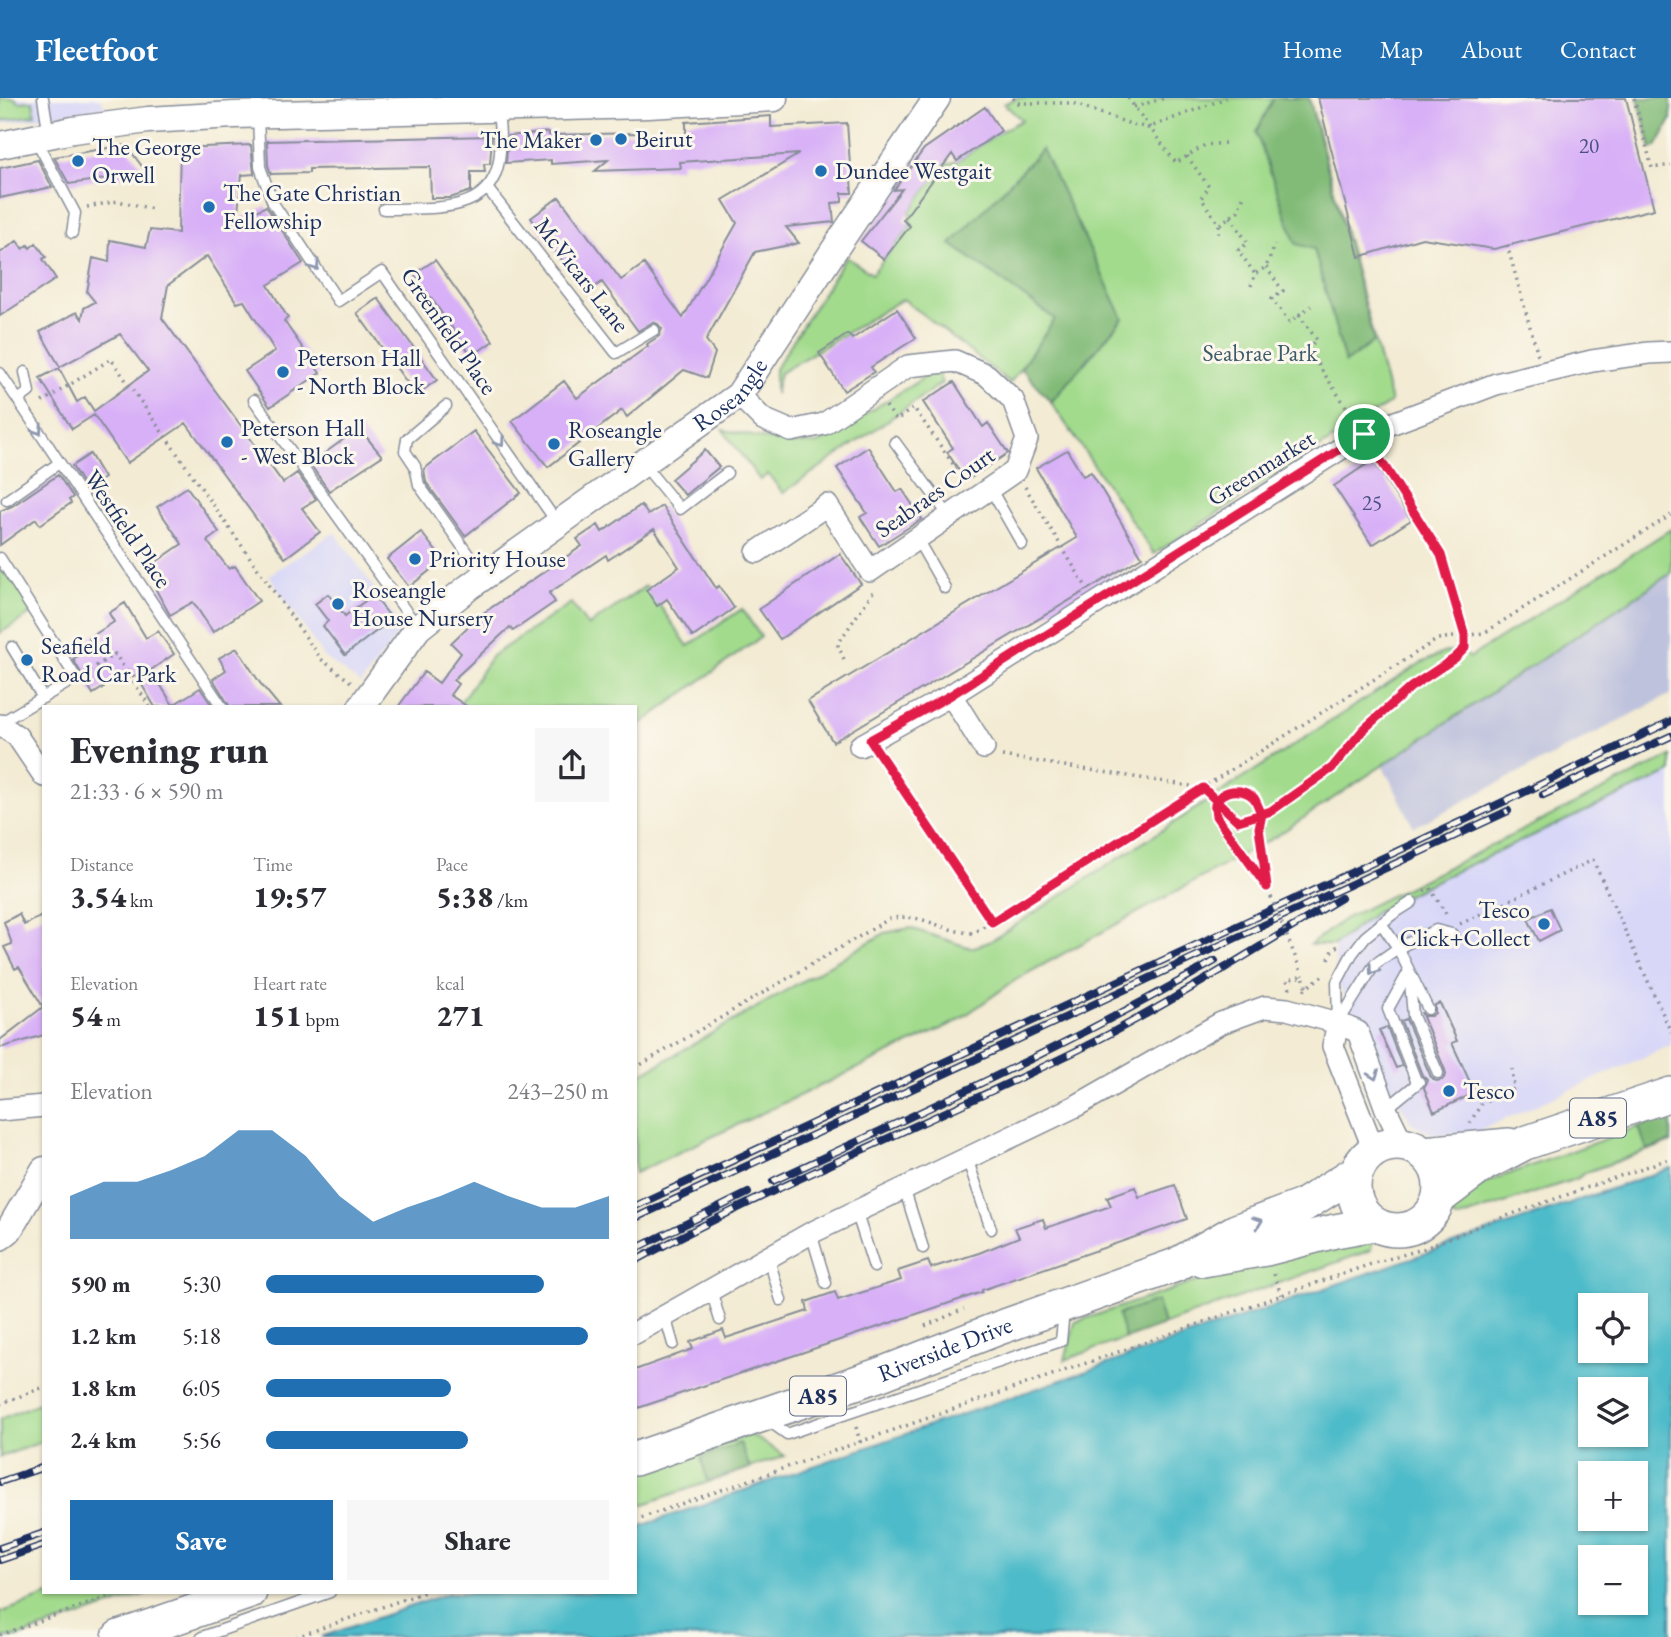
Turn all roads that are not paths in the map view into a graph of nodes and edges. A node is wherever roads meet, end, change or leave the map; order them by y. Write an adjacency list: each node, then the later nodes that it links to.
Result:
1 (43, 98): 6 (lane)
2 (774, 98): 5 (street)
3 (937, 98): 15 (street, Roseangle)
4 (242, 109): 5 (street); 6 (street); 26 (lane, Greenfield Place, one-way to 26)
5 (498, 109): 8 (lane)
6 (42, 136): 7 (street); 10 (lane)
7 (0, 145)
8 (487, 188): 9 (lane); 11 (lane, McVicars Lane)
9 (384, 209)
10 (72, 233)
11 (654, 330)
12 (1671, 352): 35 (street, Greenmarket)
13 (25, 372): 16 (lane)
14 (0, 373): 16 (lane, Westfield Place)
15 (739, 395): 21 (street, Roseangle); 23 (street, Seabraes Court)
16 (18, 400): 20 (lane, Westfield Place, one-way to 20)
17 (254, 400): 33 (lane)
18 (446, 406): 31 (lane)
19 (895, 442): 25 (lane)
20 (59, 463): 24 (lane); 38 (lane, Westfield Place)
21 (643, 464): 22 (lane); 26 (street, Roseangle)
22 (727, 473)
23 (983, 493): 25 (street, Seabraes Court); 28 (lane)
24 (7, 500)
25 (949, 516): 27 (street, Seabraes Court)
26 (558, 524): 31 (street, Roseangle)
27 (917, 539): 29 (street, Seabraes Court); 32 (lane)
28 (1022, 544)
29 (757, 552)
30 (0, 558): 36 (lane)
31 (484, 576): 33 (street, Roseangle)
32 (946, 588)
33 (418, 628): 37 (street, Roseangle)
34 (12, 647): 36 (lane)
35 (951, 695): 40 (street, Greenmarket); 41 (street)
36 (43, 698): 39 (lane)
37 (364, 702)
38 (221, 705)
39 (0, 724): 42 (street)
40 (865, 743)
41 (984, 748)
42 (42, 773)
43 (1412, 902): 44 (lane)
44 (1381, 923): 46 (lane); 49 (lane)
45 (1452, 934): 46 (lane)
46 (1398, 948): 47 (lane); 49 (lane, one-way to 49)
47 (1409, 971): 48 (lane); 50 (lane); 53 (lane)
48 (1427, 1009)
49 (1338, 1023): 53 (street, one-way to 53); 56 (street); 57 (street)
50 (1438, 1073)
51 (1671, 1094): 55 (main road, Riverside Drive / A85)
52 (42, 1106): 54 (street)
53 (1386, 1109): 56 (street)
54 (0, 1110)
55 (1525, 1143): 56 (main road, Riverside Drive / A85); 60 (main road, Riverside Drive / A85)
56 (1389, 1154): 60 (main road); 62 (main road); 68 (main road, Riverside Drive / A85, one-way to 56)
57 (967, 1158): 59 (street); 63 (lane)
58 (42, 1173): 65 (street)
59 (904, 1188): 61 (street); 66 (lane)
60 (1439, 1198): 62 (main road, Riverside Drive / A85)
61 (856, 1211): 64 (street); 69 (lane)
62 (1374, 1224): 68 (main road, Riverside Drive / A85)
63 (992, 1229)
64 (811, 1233): 67 (street); 70 (lane)
65 (0, 1237)
66 (923, 1248)
67 (768, 1256): 71 (street); 72 (lane)
68 (1176, 1265): 73 (main road, Riverside Drive / A85)
69 (874, 1267)
70 (826, 1283)
71 (711, 1290): 74 (street); 75 (lane)
72 (781, 1300)
73 (1064, 1305): 78 (main road, Riverside Drive / A85); 78 (lane)
74 (664, 1316): 76 (street); 77 (lane)
75 (720, 1320)
76 (637, 1332)
77 (673, 1344)
78 (774, 1425): 79 (main road, Riverside Drive / A85)
79 (637, 1459)
80 (244, 1594): 82 (main road)
81 (324, 1594): 83 (lane)
82 (120, 1637)
83 (202, 1637)

